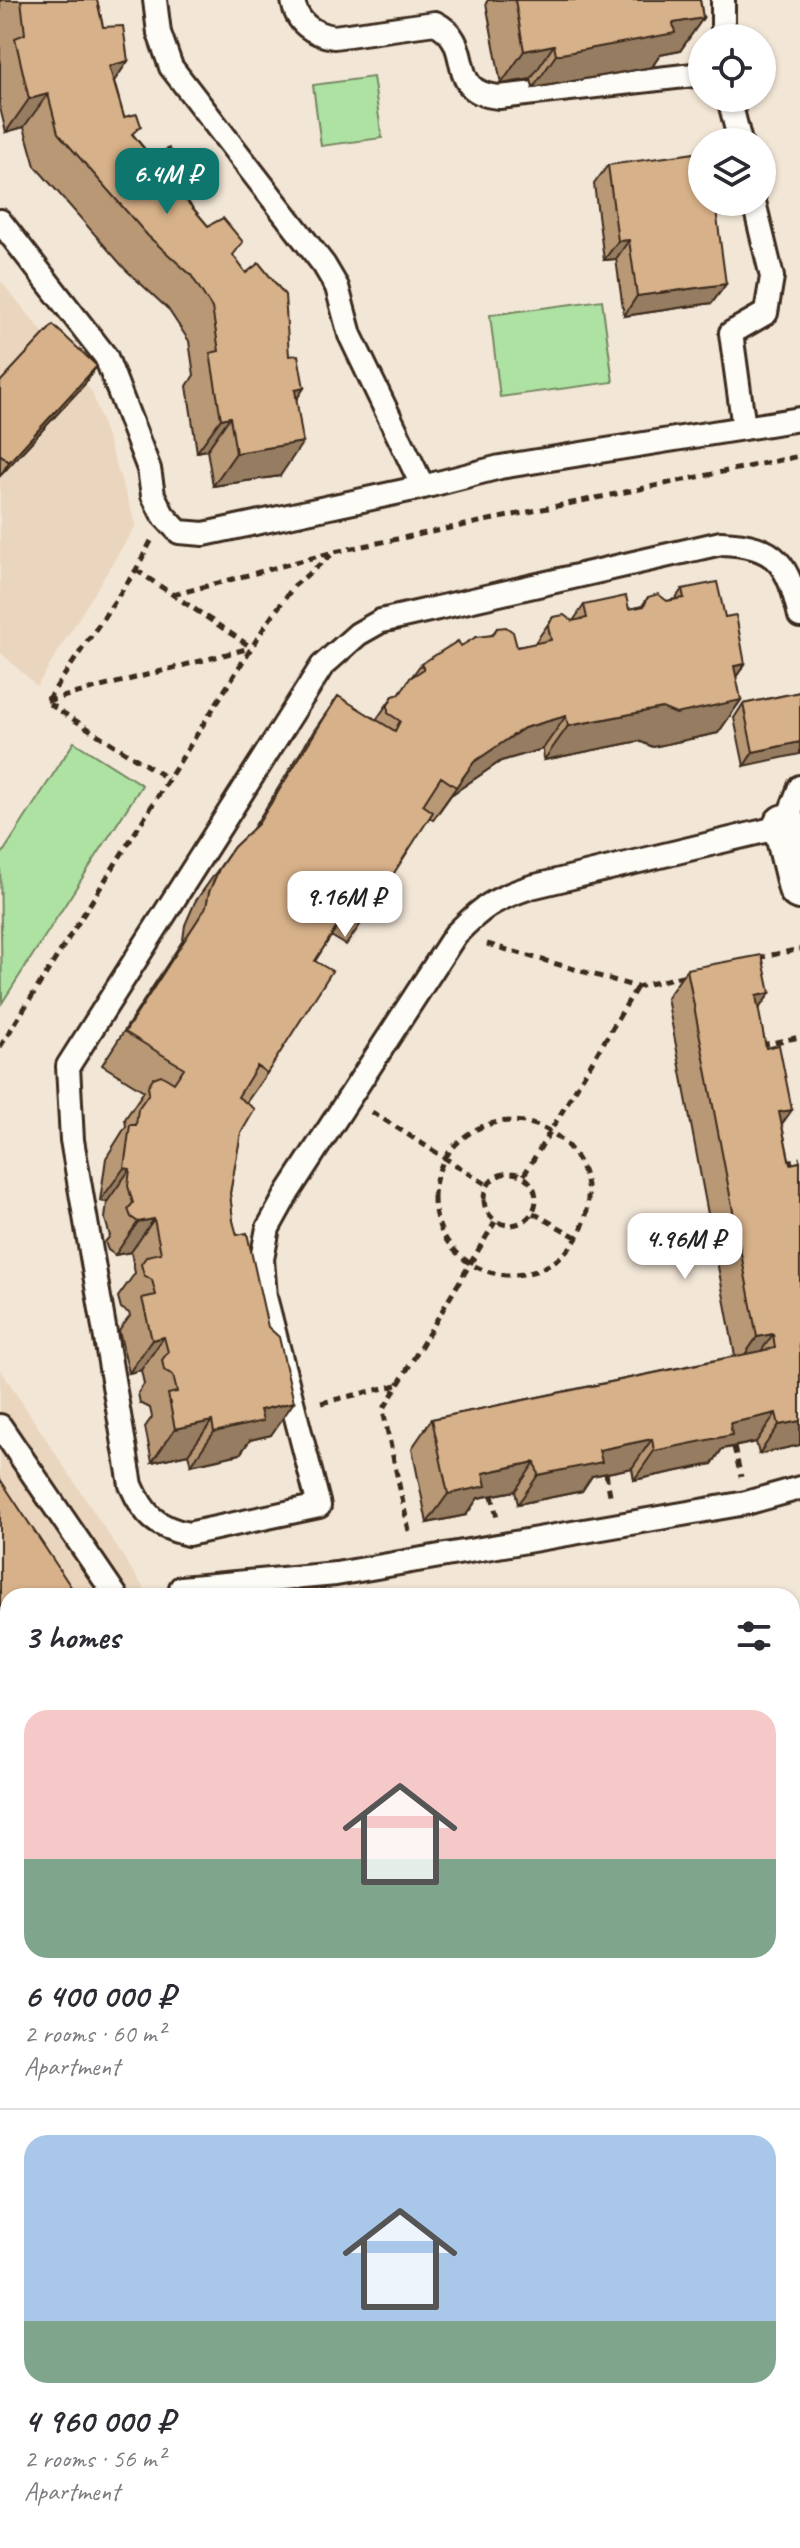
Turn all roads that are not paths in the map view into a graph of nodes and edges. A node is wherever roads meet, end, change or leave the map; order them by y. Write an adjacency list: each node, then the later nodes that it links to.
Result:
1 (155, 0): 10 (lane)
2 (293, 0): 5 (lane)
3 (723, 0): 4 (lane)
4 (723, 24)
5 (688, 76)
6 (757, 216): 9 (lane)
7 (0, 221): 10 (lane)
8 (800, 419): 9 (lane)
9 (744, 428): 10 (lane)
10 (423, 487)
11 (800, 616): 13 (lane)
12 (800, 787): 13 (lane)
13 (785, 826): 14 (street)
14 (800, 888)
15 (0, 1426): 17 (lane)
16 (800, 1488): 18 (lane)
17 (111, 1588)
18 (181, 1588)

